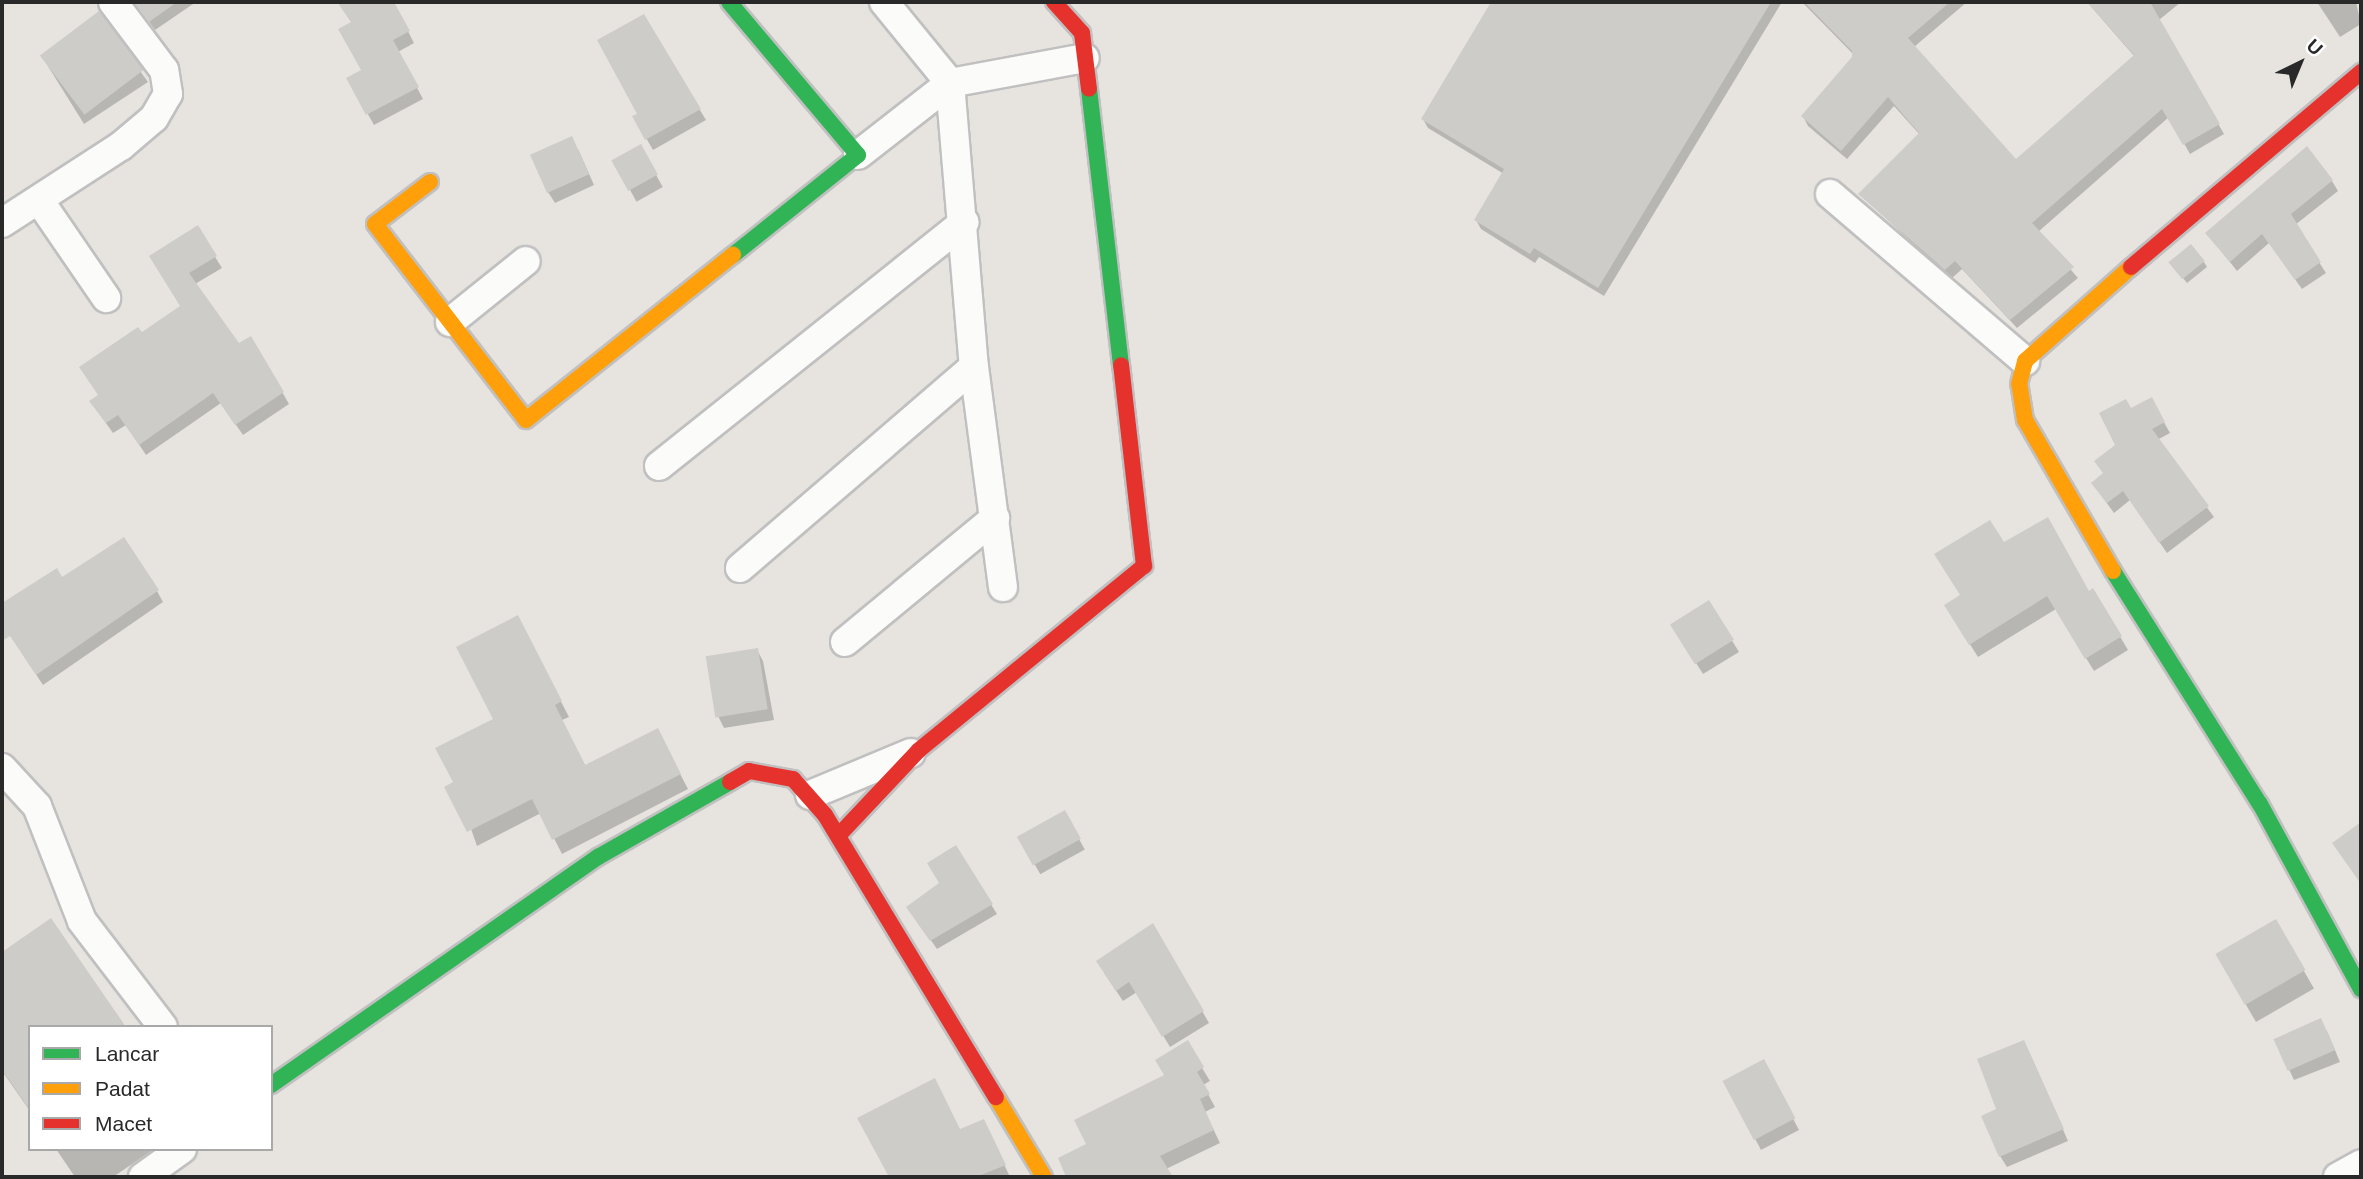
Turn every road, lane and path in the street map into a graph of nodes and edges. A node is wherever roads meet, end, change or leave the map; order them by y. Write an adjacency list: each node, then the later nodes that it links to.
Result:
1 (113, 2): 11 (street)
2 (729, 2): 8 (street)
3 (884, 2): 7 (street)
4 (1054, 2): 5 (street)
5 (1084, 58): 7 (street); 24 (street)
6 (2361, 72): 17 (street)
7 (950, 83): 8 (street); 12 (street)
8 (858, 155): 16 (street)
9 (430, 183): 16 (street)
10 (1830, 194): 17 (street)
11 (39, 200): 13 (street); 15 (street)
12 (965, 222): 18 (street); 19 (street)
13 (2, 223)
14 (526, 261): 16 (street)
15 (106, 298)
16 (450, 322)
17 (2025, 361): 28 (street)
18 (974, 368): 20 (street); 21 (street)
19 (659, 466)
20 (995, 518): 22 (street); 23 (street)
21 (740, 568)
22 (1003, 587)
23 (845, 642)
24 (919, 750): 26 (street); 27 (street)
25 (2, 768): 29 (street)
26 (810, 795): 27 (street); 30 (street)
27 (838, 835): 34 (street)
28 (2361, 989)
29 (161, 1025)
30 (273, 1084)
31 (180, 1151): 33 (street)
32 (2361, 1164): 35 (street)
33 (143, 1177)
34 (1044, 1177)
35 (2338, 1177)

